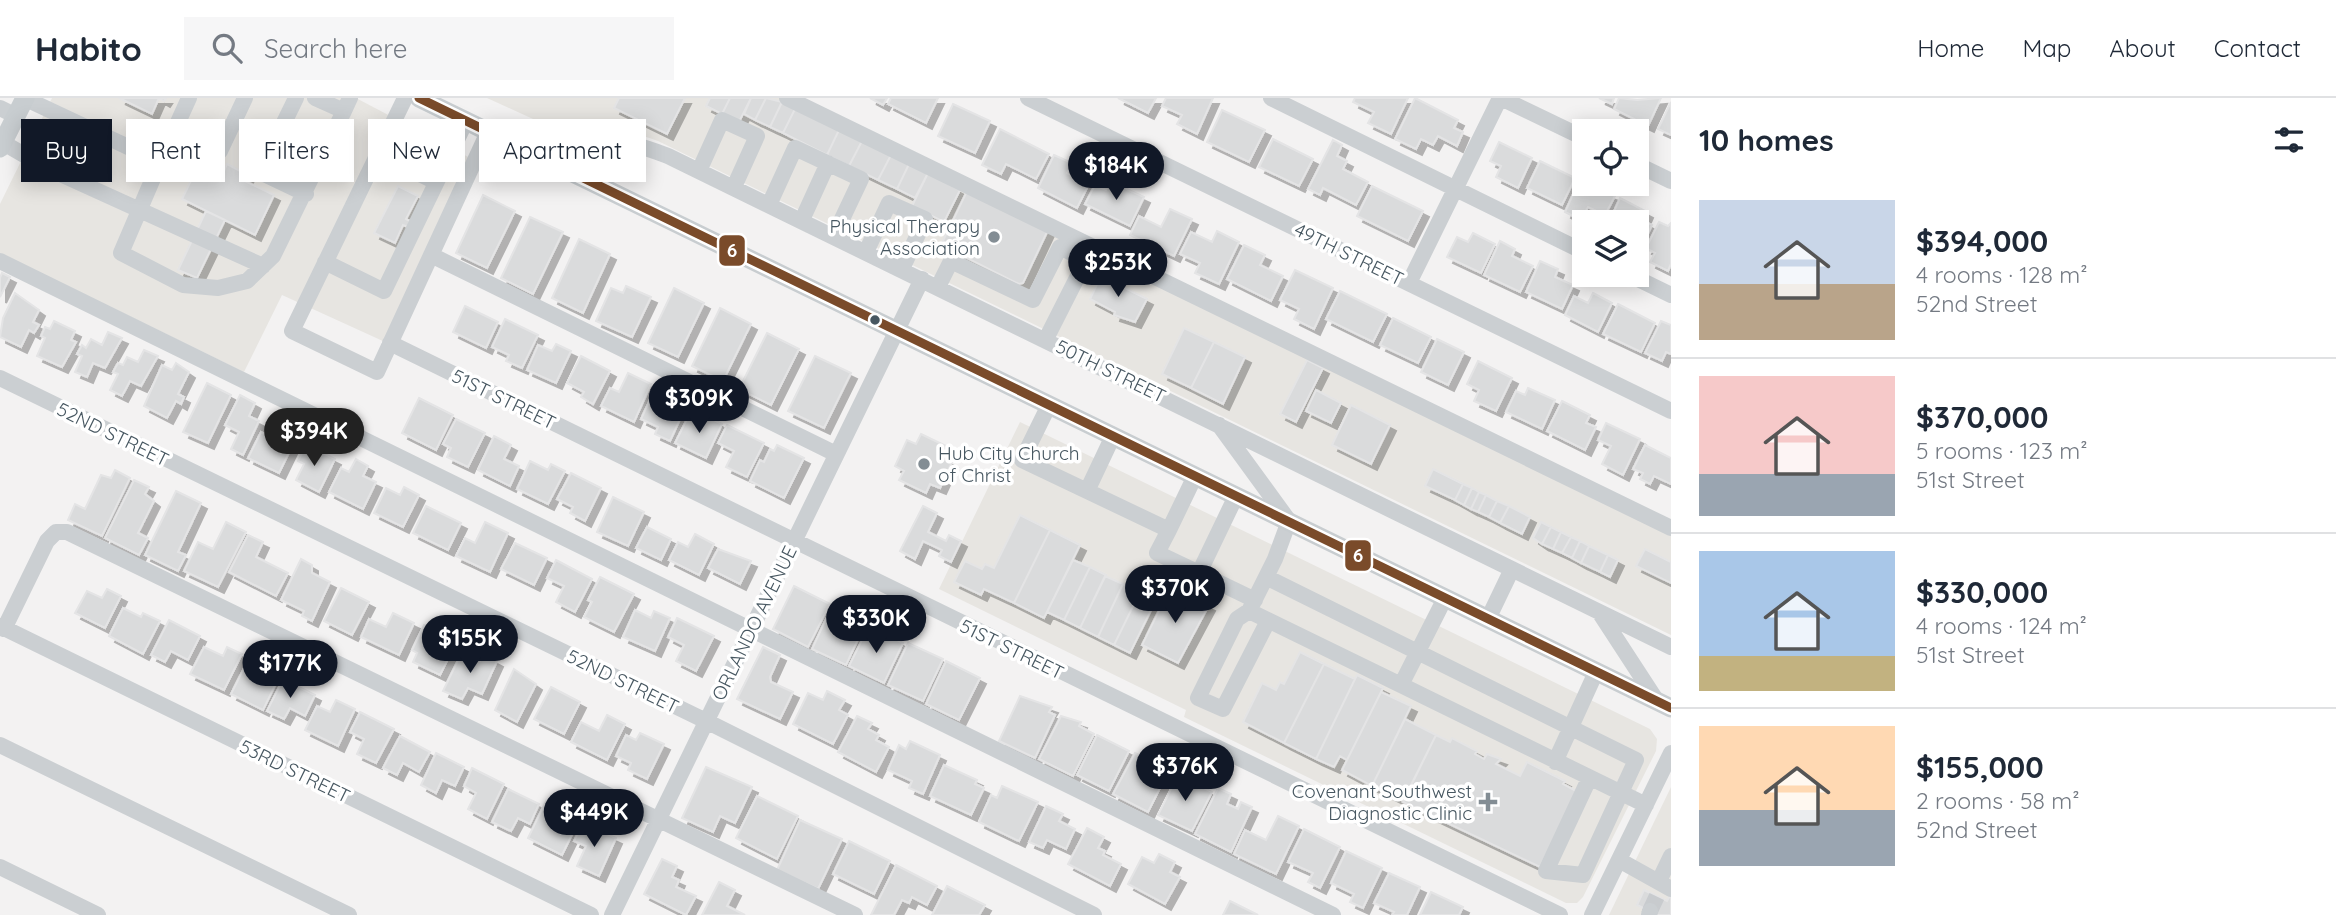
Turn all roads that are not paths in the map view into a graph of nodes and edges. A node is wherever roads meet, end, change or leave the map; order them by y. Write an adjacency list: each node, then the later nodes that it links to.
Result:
1 (189, 98): 13 (street)
2 (245, 98): 18 (street)
3 (296, 98): 33 (street)
4 (315, 98): 12 (street)
5 (405, 98): 14 (street)
6 (419, 98): 15 (main road)
7 (787, 98): 63 (street)
8 (1028, 98): 46 (street, 49TH STREET)
9 (1271, 98): 32 (street)
10 (1501, 98): 17 (street); 32 (street)
11 (16, 105): 19 (main road); 20 (street)
12 (347, 105): 33 (street)
13 (180, 119)
14 (395, 119)
15 (466, 121): 16 (main road)
16 (479, 128)
17 (1572, 132)
18 (225, 141)
19 (1, 144): 35 (street)
20 (126, 146)
21 (646, 148): 25 (street, 50TH STREET)
22 (479, 151): 40 (street)
23 (828, 163): 34 (street); 36 (street); 37 (street)
24 (1649, 170): 27 (street)
25 (699, 171): 31 (street, 50TH STREET); 31 (street)
26 (368, 174): 42 (street)
27 (1671, 181)
28 (151, 182): 35 (street)
29 (436, 182): 42 (street)
30 (588, 182): 50 (main road)
31 (734, 187): 34 (street, 50TH STREET)
32 (1455, 189): 38 (street); 46 (street)
33 (306, 194): 43 (street)
34 (769, 205): 36 (street, 50TH STREET)
35 (139, 209): 43 (street); 43 (street)
36 (802, 220): 37 (street, 50TH STREET)
37 (834, 236): 39 (street, 50TH STREET)
38 (1572, 246)
39 (866, 252): 44 (street, 50TH STREET); 44 (street)
40 (431, 255): 52 (street); 58 (street)
41 (0, 261): 75 (street)
42 (326, 262): 52 (street)
43 (263, 266)
44 (902, 269): 45 (street, 50TH STREET)
45 (922, 279): 48 (street, 50TH STREET); 50 (street, ORLANDO AVENUE)
46 (1409, 284): 55 (street, 49TH STREET)
47 (1649, 284): 49 (street)
48 (938, 287): 51 (street, 50TH STREET); 51 (street)
49 (1671, 295)
50 (896, 331): 54 (main road); 58 (street, ORLANDO AVENUE)
51 (1046, 339): 56 (street, 50TH STREET)
52 (390, 343): 65 (street, 51ST STREET)
53 (0, 378): 81 (street, 52ND STREET)
54 (1049, 405): 57 (main road); 60 (street)
55 (1671, 411)
56 (1217, 423): 62 (street); 66 (street, 50TH STREET)
57 (1113, 436): 59 (main road); 60 (street)
58 (836, 454): 65 (street, ORLANDO AVENUE)
59 (1195, 476): 61 (main road); 64 (street)
60 (1087, 491): 64 (street)
61 (1236, 496): 62 (main road); 67 (street)
62 (1289, 521): 68 (street); 69 (main road)
63 (1671, 528)
64 (1169, 530): 67 (street)
65 (793, 542): 75 (street, ORLANDO AVENUE); 101 (street, 51ST STREET)
66 (1512, 569): 71 (street, 50TH STREET); 72 (street)
67 (1199, 573): 70 (street)
68 (1266, 577): 70 (street); 77 (street)
69 (1444, 598): 72 (main road); 77 (street)
70 (1252, 606): 73 (street); 73 (street)
71 (1598, 610): 76 (street, 50TH STREET); 80 (street)
72 (1488, 619): 78 (main road)
73 (1268, 621): 79 (street)
74 (2, 628): 89 (street); 96 (street, 53RD STREET)
75 (751, 628): 81 (street, ORLANDO AVENUE); 100 (street)
76 (1671, 647)
77 (1417, 651): 79 (street); 82 (street)
78 (1597, 672): 80 (main road); 82 (street)
79 (1401, 685): 85 (street)
80 (1664, 705)
81 (706, 721): 89 (street, ORLANDO AVENUE); 99 (street, 52ND STREET)
82 (1571, 728): 85 (street); 87 (street)
83 (0, 746): 95 (street)
84 (1671, 753): 88 (street)
85 (1555, 762): 86 (street)
86 (1590, 779): 87 (street); 87 (street)
87 (1621, 793): 88 (street)
88 (1646, 805): 91 (street)
89 (659, 818): 97 (street, ORLANDO AVENUE); 98 (street)
90 (1671, 856): 93 (street)
91 (1619, 860): 93 (street); 102 (street)
92 (0, 867): 94 (street)
93 (1658, 896)
94 (98, 915)
95 (349, 915)
96 (590, 915)
97 (612, 915)
98 (855, 915)
99 (1094, 915)
100 (1334, 915)
101 (1560, 915)
102 (1592, 915)

